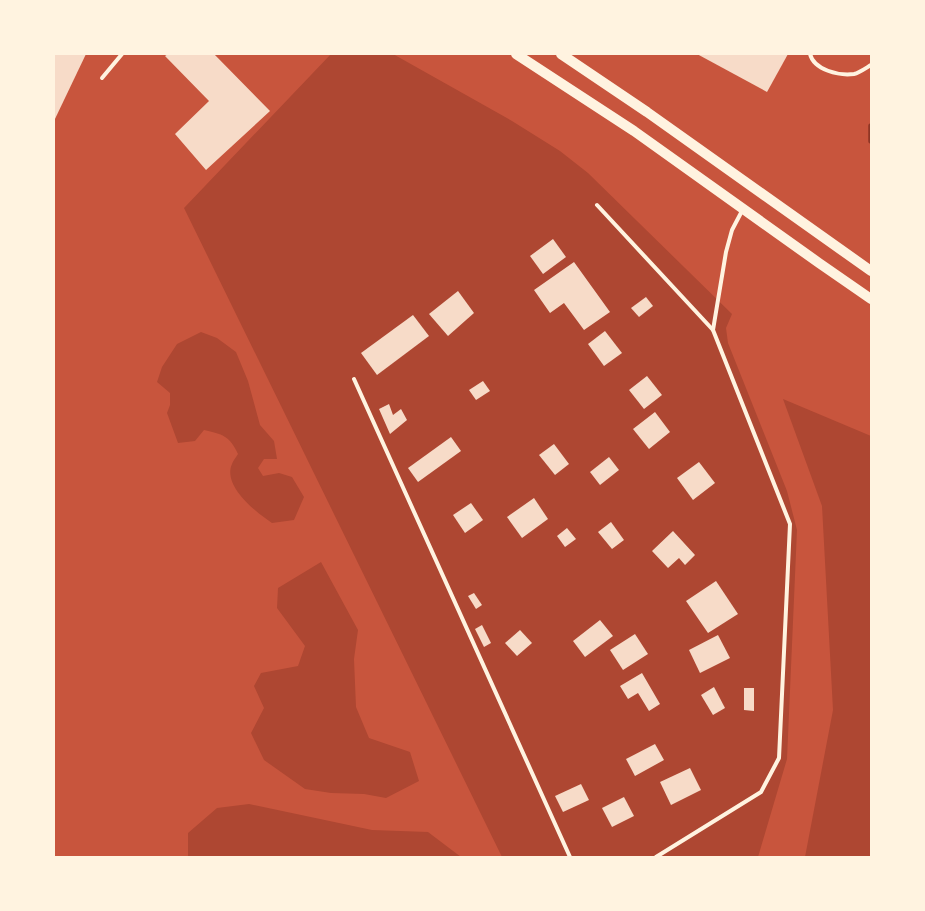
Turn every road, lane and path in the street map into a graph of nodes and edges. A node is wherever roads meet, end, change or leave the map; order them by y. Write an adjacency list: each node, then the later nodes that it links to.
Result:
1 (122, 54): 6 (lane)
2 (516, 54): 8 (main road)
3 (562, 54): 9 (main road)
4 (810, 54): 5 (lane)
5 (871, 65)
6 (102, 78)
7 (596, 205): 11 (lane)
8 (743, 209): 10 (main road); 11 (lane)
9 (871, 271)
10 (871, 299)
11 (713, 330): 14 (lane)
12 (354, 379): 13 (lane)
13 (570, 857)
14 (656, 857)

